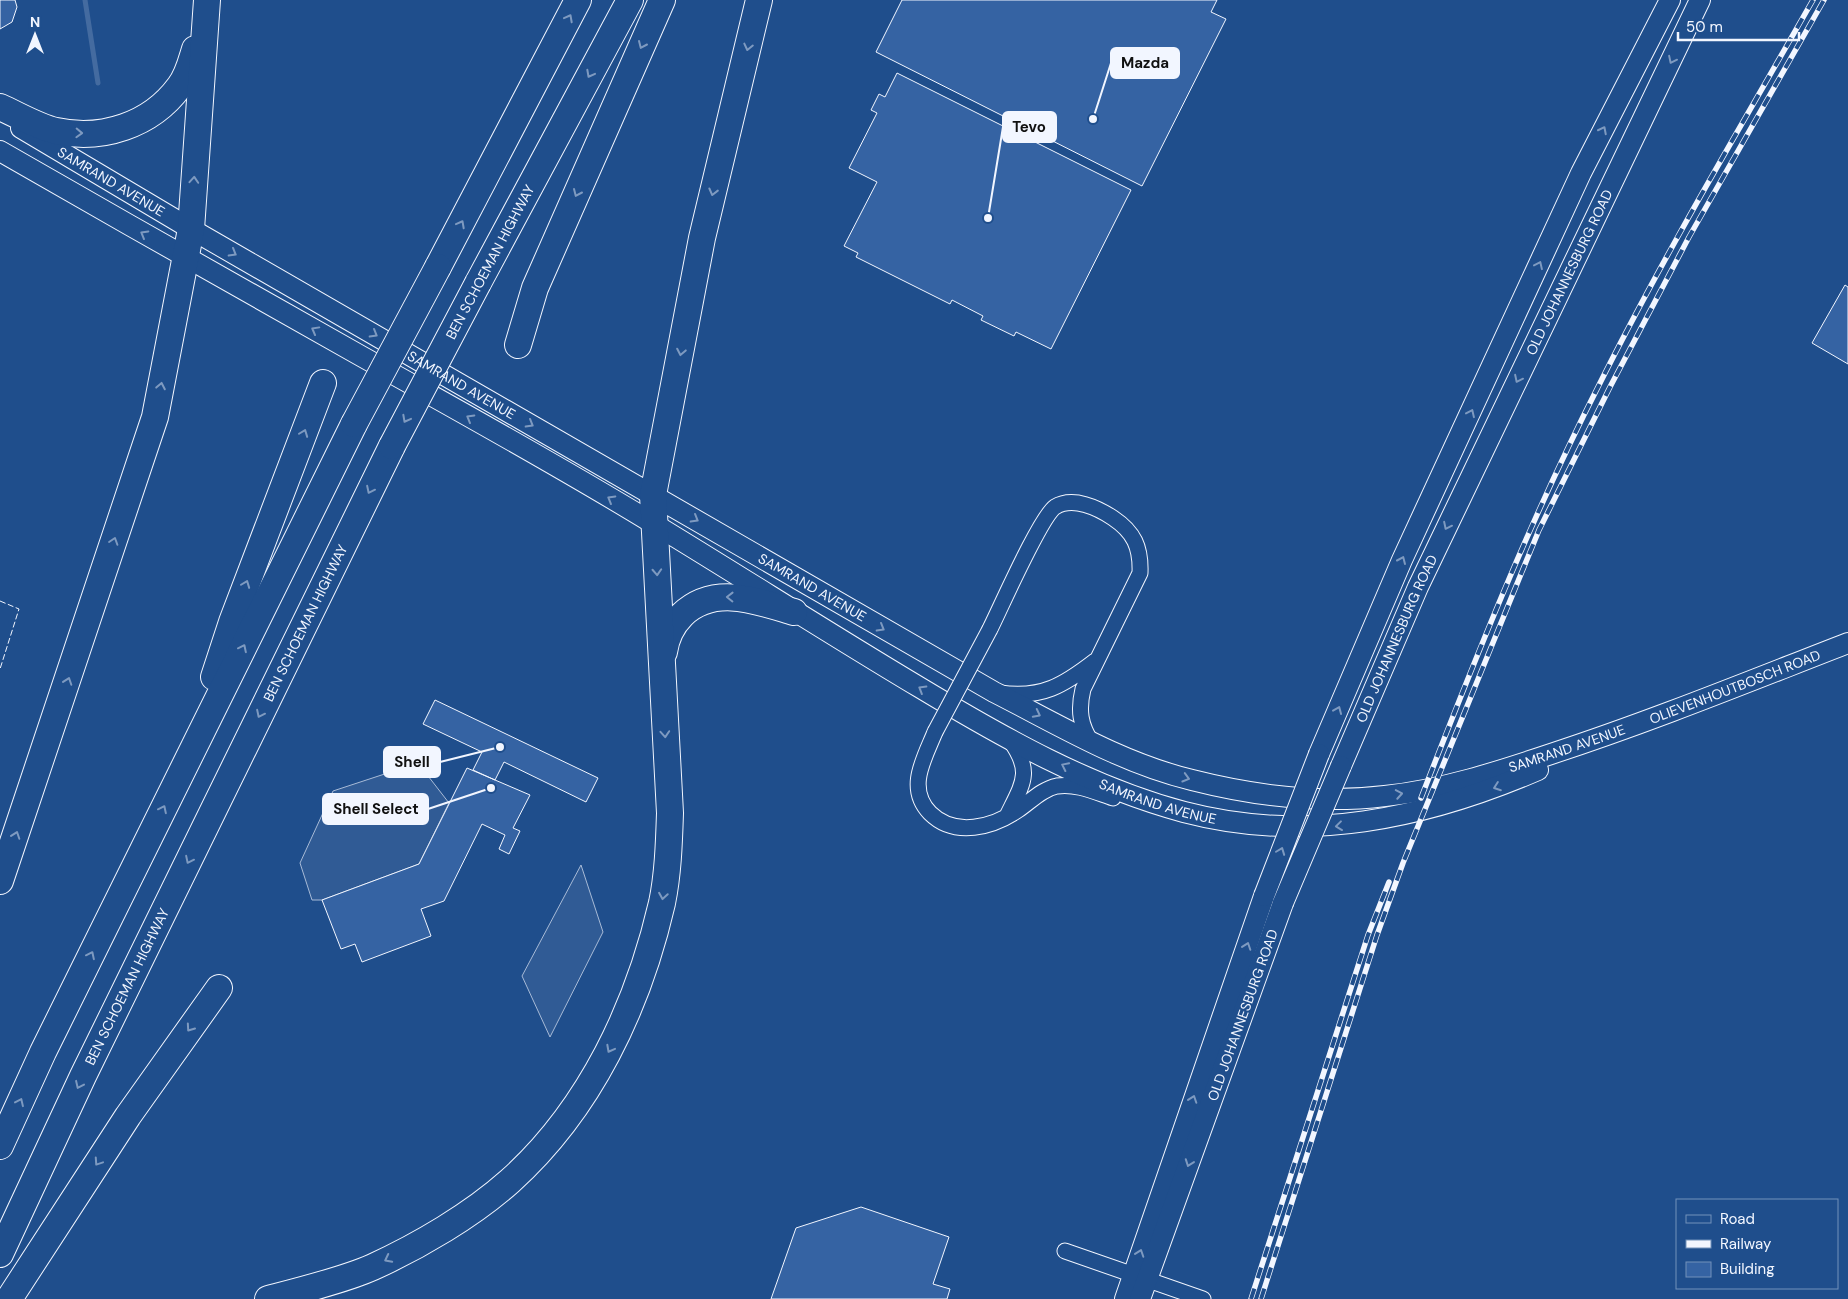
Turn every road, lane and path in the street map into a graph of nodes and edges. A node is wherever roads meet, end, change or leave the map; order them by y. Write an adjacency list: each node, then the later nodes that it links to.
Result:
1 (578, 0): 25 (highway, one-way to 1, bridge)
2 (630, 0): 32 (highway, BEN SCHOEMAN HIGHWAY, one-way to 32, bridge)
3 (662, 0): 13 (highway, one-way to 13)
4 (759, 0): 15 (highway, one-way to 15)
5 (1670, 0): 33 (main road, OLD JOHANNESBURG ROAD, one-way to 5, bridge)
6 (1700, 0): 33 (main road, OLD JOHANNESBURG ROAD, one-way to 33, bridge)
7 (207, 7): 8 (highway, one-way to 7); 11 (highway, one-way to 7)
8 (0, 107)
9 (0, 115): 11 (main road, SAMRAND AVENUE)
10 (0, 151): 12 (main road, SAMRAND AVENUE, one-way to 10)
11 (191, 229): 12 (highway); 15 (main road, SAMRAND AVENUE, one-way to 15)
12 (186, 258): 16 (main road, SAMRAND AVENUE, one-way to 12); 28 (highway, one-way to 12)
13 (518, 345)
14 (323, 383): 25 (highway, one-way to 14)
15 (653, 495): 16 (highway); 21 (main road, SAMRAND AVENUE, one-way to 21)
16 (653, 523): 17 (main road, SAMRAND AVENUE); 20 (highway, one-way to 20)
17 (794, 612): 20 (highway, one-way to 20); 23 (main road, SAMRAND AVENUE, one-way to 17)
18 (1848, 643): 22 (main road, OLIEVENHOUTBOSCH ROAD)
19 (1100, 657): 21 (street); 24 (street); 27 (street, bridge)
20 (661, 669): 35 (highway, one-way to 35)
21 (994, 692): 24 (main road, SAMRAND AVENUE, one-way to 24)
22 (1621, 731): 24 (main road, SAMRAND AVENUE, one-way to 22); 26 (main road, SAMRAND AVENUE, one-way to 26)
23 (1008, 738): 26 (main road, SAMRAND AVENUE, one-way to 23); 27 (street)
24 (1093, 744)
25 (186, 763): 30 (highway, one-way to 25)
26 (1185, 813): 27 (street)
27 (1007, 816)
28 (0, 881)
29 (218, 988): 34 (highway, one-way to 34)
30 (0, 1146)
31 (1065, 1251): 33 (street)
32 (0, 1254)
33 (1140, 1277): 36 (main road, OLD JOHANNESBURG ROAD); 37 (main road, OLD JOHANNESBURG ROAD); 38 (street)
34 (9, 1299)
35 (268, 1299)
36 (1125, 1299)
37 (1140, 1299)
38 (1203, 1299)

